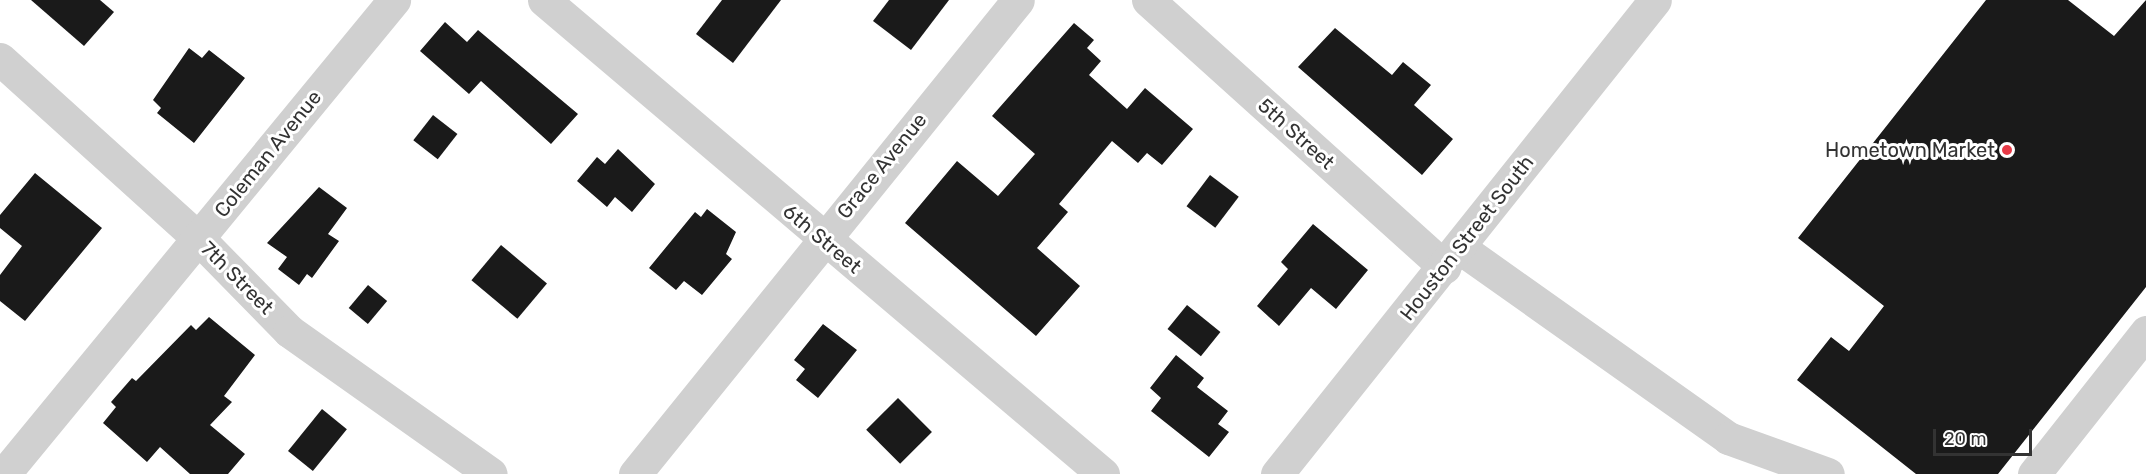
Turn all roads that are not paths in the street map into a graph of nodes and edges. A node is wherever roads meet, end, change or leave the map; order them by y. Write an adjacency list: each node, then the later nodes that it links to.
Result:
1 (394, 0): 7 (street, Coleman Avenue)
2 (544, 0): 8 (street, 6th Street)
3 (1018, 0): 8 (street, Grace Avenue)
4 (1148, 0): 9 (street, 5th Street)
5 (1655, 0): 9 (street, Houston Street South)
6 (0, 59): 7 (street, 7th Street)
7 (199, 239): 11 (street, Coleman Avenue); 12 (street, 7th Street)
8 (822, 240): 13 (street, Grace Avenue); 14 (street, 6th Street)
9 (1453, 258): 15 (street, Houston Street South); 16 (street, 5th Street)
10 (2146, 332): 17 (street)
11 (4, 474)
12 (491, 474)
13 (635, 474)
14 (1103, 474)
15 (1277, 474)
16 (1828, 474)
17 (2034, 474)

